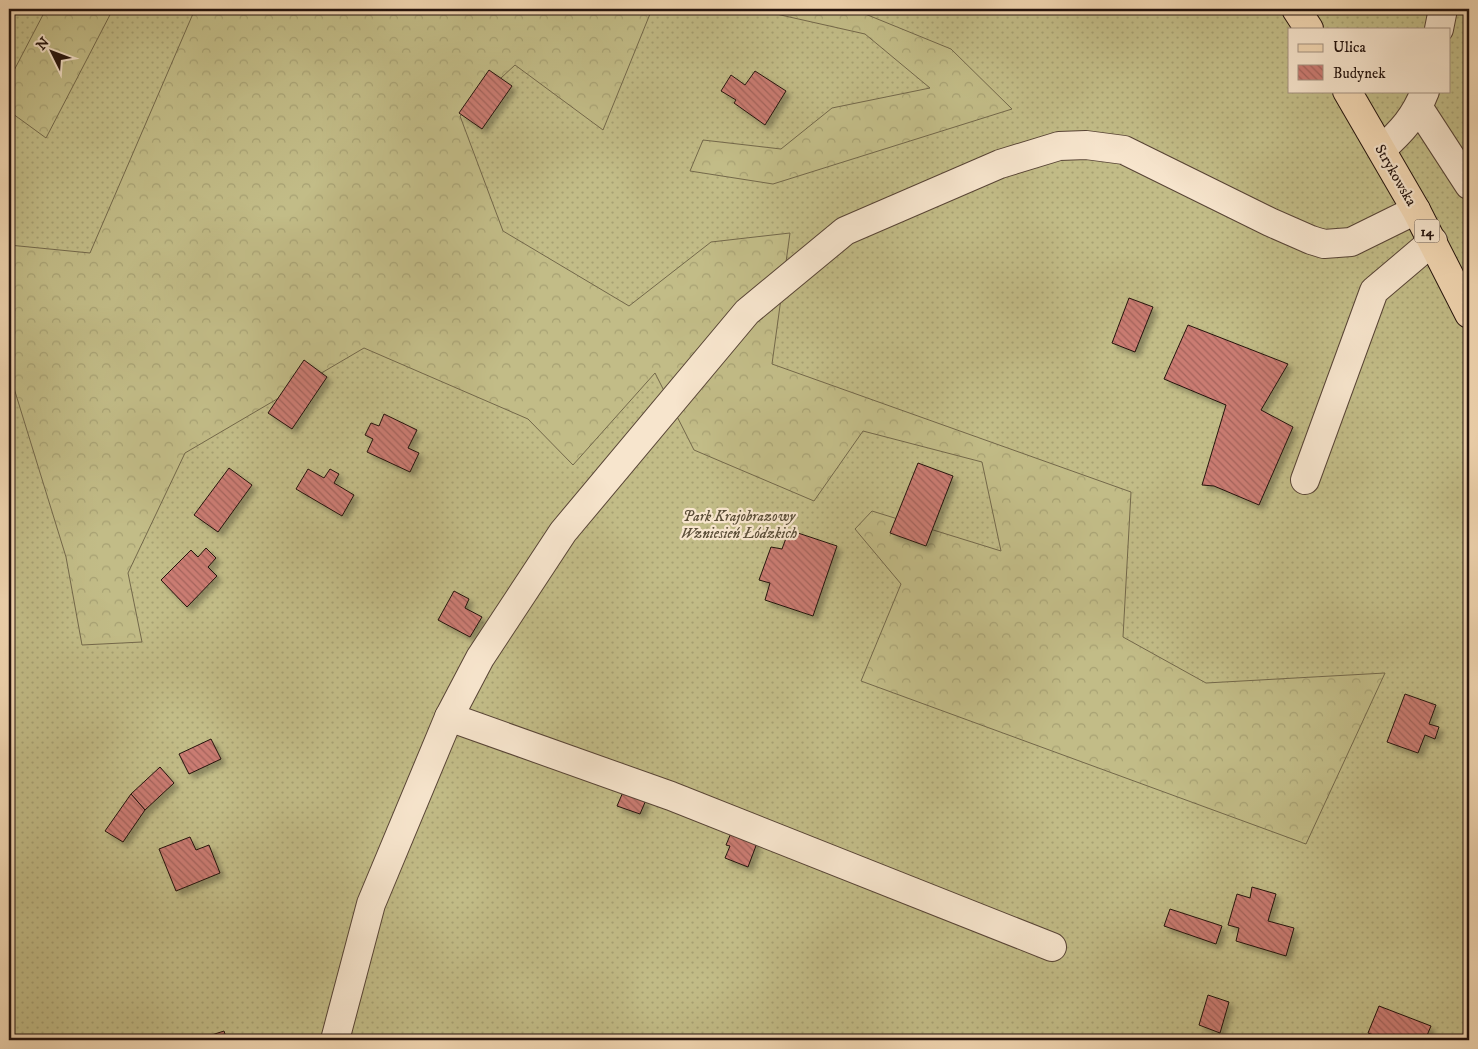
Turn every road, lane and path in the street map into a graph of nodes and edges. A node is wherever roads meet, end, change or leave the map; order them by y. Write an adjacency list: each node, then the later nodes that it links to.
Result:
1 (1296, 9): 3 (main road)
2 (1443, 9): 4 (street)
3 (1307, 28)
4 (1439, 28)
5 (1348, 92): 7 (main road, Strykowska / 14)
6 (1422, 99): 7 (street); 8 (street)
7 (1382, 150): 9 (main road, Strykowska / 14)
8 (1469, 185)
9 (1416, 210): 10 (main road, Strykowska / 14); 13 (street)
10 (1433, 241): 11 (main road, Strykowska / 14); 12 (street)
11 (1469, 314)
12 (1305, 480)
13 (449, 717): 14 (street); 15 (street)
14 (1052, 946)
15 (335, 1040)

